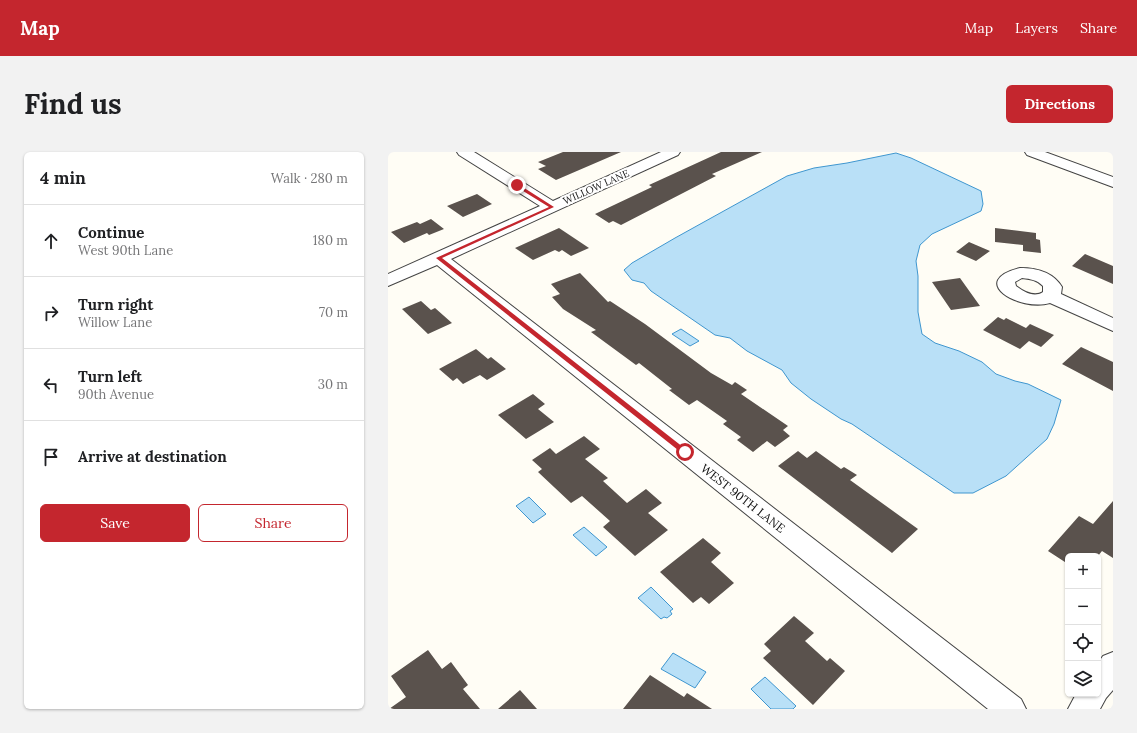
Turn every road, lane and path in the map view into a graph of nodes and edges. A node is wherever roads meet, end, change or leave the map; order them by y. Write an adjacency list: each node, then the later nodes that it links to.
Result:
1 (464, 152): 5 (street)
2 (673, 152): 5 (street, WILLOW LANE)
3 (1032, 152): 4 (street)
4 (1113, 182)
5 (552, 207): 6 (street, WILLOW LANE)
6 (439, 258): 7 (street, WILLOW LANE); 13 (street, WEST 90TH LANE)
7 (388, 281)
8 (1051, 296): 9 (street)
9 (1113, 325)
10 (1113, 665): 11 (street)
11 (1101, 683)
12 (1091, 697): 14 (street)
13 (1011, 709)
14 (1083, 709)

